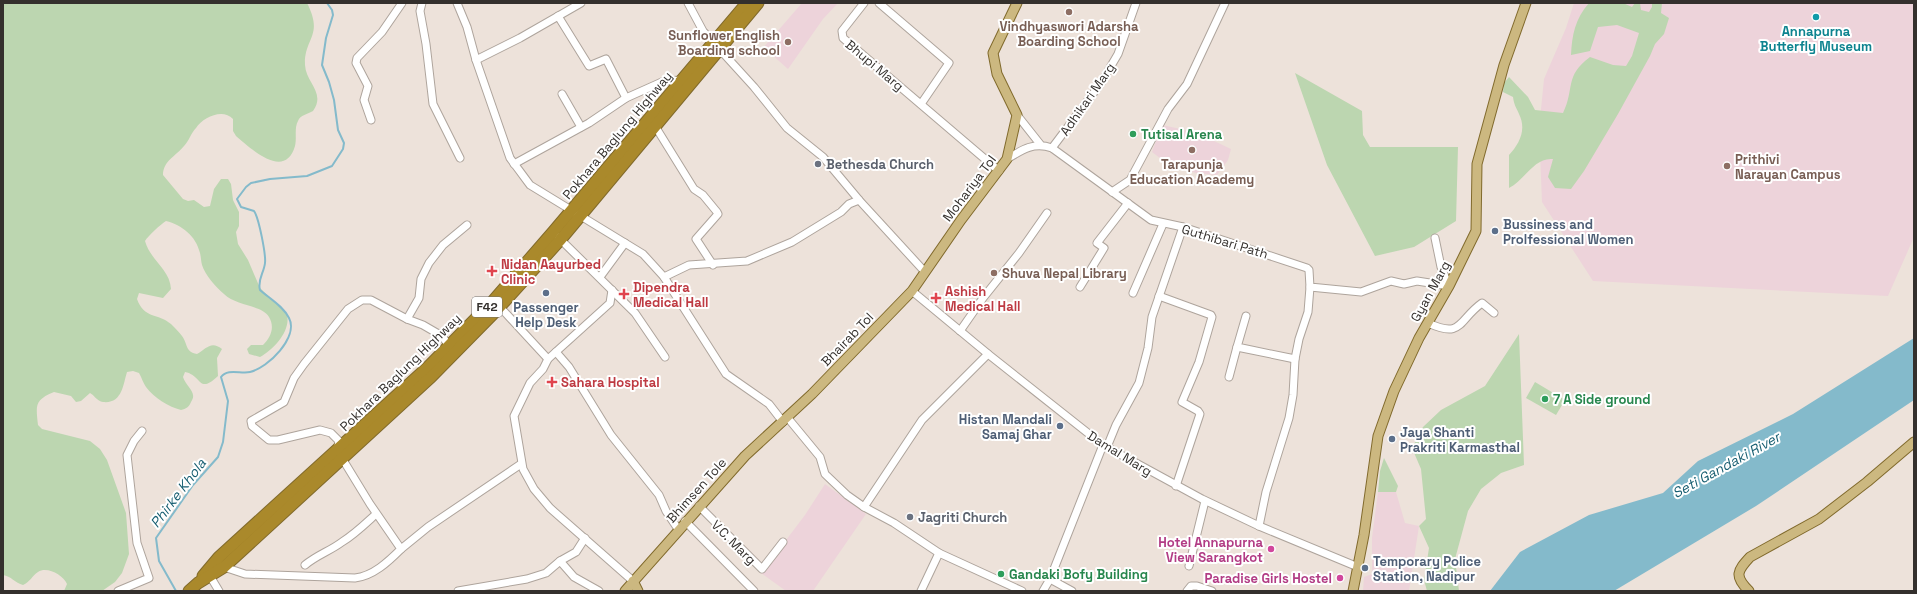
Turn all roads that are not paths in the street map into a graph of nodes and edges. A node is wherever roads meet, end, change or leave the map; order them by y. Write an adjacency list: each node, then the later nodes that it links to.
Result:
1 (402, 3): 22 (street)
2 (422, 3): 27 (street)
3 (457, 3): 16 (street)
4 (581, 3): 14 (street)
5 (688, 3): 15 (street)
6 (747, 3): 15 (highway, Pokhara Baglung Highway / F42)
7 (758, 3): 15 (highway, Pokhara Baglung Highway / F42)
8 (864, 3): 20 (street, Bhupi Marg)
9 (879, 3): 20 (street)
10 (1017, 3): 21 (main road)
11 (1136, 3): 26 (street, Adhikari Marg)
12 (1225, 3): 31 (street)
13 (1526, 3): 46 (main road, Gyan Marg)
14 (558, 16): 16 (street); 19 (street)
15 (717, 46): 17 (highway, Pokhara Baglung Highway / F42); 23 (highway, Pokhara Baglung Highway / F42); 32 (street)
16 (476, 60): 29 (street)
17 (682, 80): 19 (street); 34 (highway, Pokhara Baglung Highway / F42)
18 (562, 94): 24 (street)
19 (626, 98): 24 (street)
20 (920, 104): 30 (street, Bhupi Marg)
21 (1017, 115): 25 (street); 28 (main road, Mohariya Tol)
22 (371, 120)
23 (655, 126): 34 (highway, Pokhara Baglung Highway / F42); 42 (street)
24 (581, 127): 29 (street)
25 (1040, 144): 26 (street, Guthibari Path); 28 (street)
26 (1052, 148): 31 (street, Guthibari Path)
27 (460, 158)
28 (1007, 159): 30 (main road, Mohariya Tol)
29 (514, 164): 34 (street)
30 (999, 171): 43 (main road, Mohariya Tol)
31 (1112, 192): 33 (street, Guthibari Path)
32 (859, 200): 42 (street); 43 (street)
33 (1128, 203): 36 (street, Guthibari Path); 47 (street)
34 (576, 213): 39 (highway, Pokhara Baglung Highway / F42); 41 (street)
35 (1047, 213): 58 (street)
36 (1163, 224): 38 (street, Guthibari Path); 51 (street)
37 (467, 225): 56 (street)
38 (1183, 227): 48 (street, Guthibari Path); 52 (street)
39 (557, 236): 44 (street); 53 (highway, Pokhara Baglung Highway / F42); 59 (highway, Pokhara Baglung Highway / F42)
40 (1435, 238): 46 (street)
41 (625, 243): 44 (street); 45 (street)
42 (713, 264): 45 (street)
43 (925, 272): 50 (main road, Bhairab Tol)
44 (600, 277): 49 (street)
45 (664, 277): 67 (street)
46 (1449, 286): 48 (street); 57 (main road, Gyan Marg)
47 (1080, 287)
48 (1310, 287): 65 (street)
49 (612, 290): 61 (street); 63 (street)
50 (912, 291): 58 (street, Damal Marg); 67 (main road, Bhairab Tol)
51 (1132, 293)
52 (1159, 296): 70 (street); 73 (street)
53 (500, 307): 64 (street); 71 (highway, Pokhara Baglung Highway / F42)
54 (1494, 312): 57 (street)
55 (1246, 316): 60 (street)
56 (407, 319): 59 (street); 71 (street)
57 (1428, 323): 89 (main road, Gyan Marg)
58 (960, 331): 62 (street, Damal Marg)
59 (449, 346): 71 (highway, Pokhara Baglung Highway / F42)
60 (1237, 347): 65 (street); 66 (street)
61 (556, 352): 64 (street); 80 (street)
62 (988, 354): 70 (street, Damal Marg); 76 (street)
63 (665, 357)
64 (548, 359): 72 (street)
65 (1295, 359): 79 (street)
66 (1229, 377)
67 (785, 420): 75 (main road, Bhimsen Tole); 76 (street)
68 (142, 431): 94 (street)
69 (1914, 442): 109 (main road)
70 (1105, 446): 73 (street, Damal Marg); 91 (street)
71 (340, 454): 77 (street); 88 (highway, Pokhara Baglung Highway / F42); 93 (highway, Pokhara Baglung Highway / F42)
72 (521, 464): 81 (street); 83 (street)
73 (1176, 486): 74 (street, Damal Marg)
74 (1205, 501): 79 (street, Damal Marg); 87 (street)
75 (699, 506): 78 (main road, Bhimsen Tole); 82 (street, V.C. Marg)
76 (864, 507): 84 (street)
77 (376, 514): 83 (street); 86 (street)
78 (686, 521): 80 (main road, Bhimsen Tole); 101 (street, V.C. Marg)
79 (1258, 526): 89 (street, Damal Marg)
80 (678, 529): 92 (main road, Bhimsen Tole)
81 (585, 538): 85 (street); 92 (street)
82 (783, 542)
83 (401, 549): 88 (street)
84 (940, 553): 102 (street); 103 (street)
85 (560, 561): 97 (street); 98 (street)
86 (305, 565)
87 (1189, 566)
88 (224, 567): 90 (highway, Pokhara Baglung Highway / F42)
89 (1358, 567): 108 (main road, Gyan Marg)
90 (210, 576): 93 (highway, F42); 96 (street)
91 (1050, 579): 104 (street); 105 (street)
92 (633, 581): 99 (main road, Bhimsen Tole); 100 (main road)
93 (198, 583): 95 (highway, F42)
94 (118, 591)
95 (189, 591)
96 (218, 591)
97 (458, 591)
98 (599, 591)
99 (625, 591)
100 (638, 591)
101 (754, 591)
102 (921, 591)
103 (1022, 591)
104 (1043, 591)
105 (1072, 591)
106 (1187, 591): 107 (street)
107 (1212, 591)
108 (1353, 591)
109 (1749, 591)

